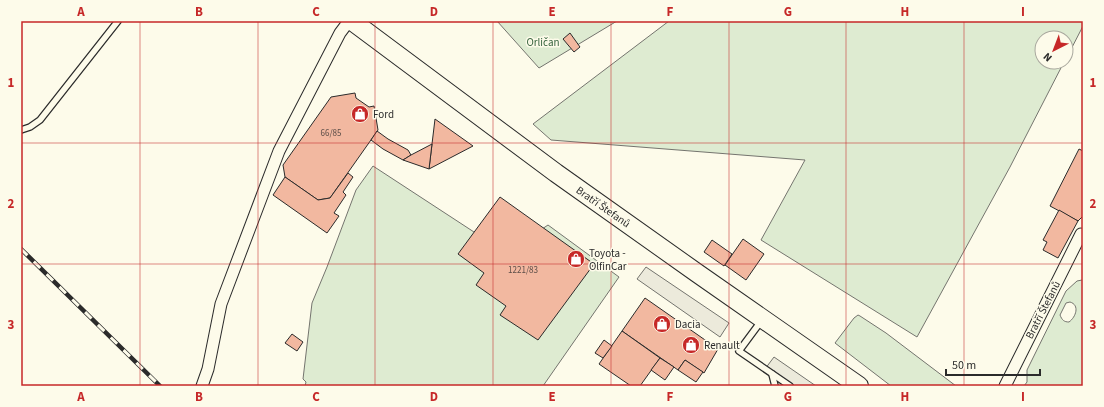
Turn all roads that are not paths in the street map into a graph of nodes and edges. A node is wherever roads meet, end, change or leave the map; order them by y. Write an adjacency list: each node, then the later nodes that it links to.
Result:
1 (118, 21): 4 (lane)
2 (349, 21): 8 (street)
3 (352, 21): 6 (main road, Bratří Štefanů)
4 (21, 130)
5 (1081, 234): 12 (street, Bratří Štefanů)
6 (762, 319): 7 (lane); 11 (main road, Bratří Štefanů)
7 (772, 374): 9 (lane); 10 (lane)
8 (202, 386)
9 (775, 386)
10 (790, 386)
11 (859, 386)
12 (1005, 386)

